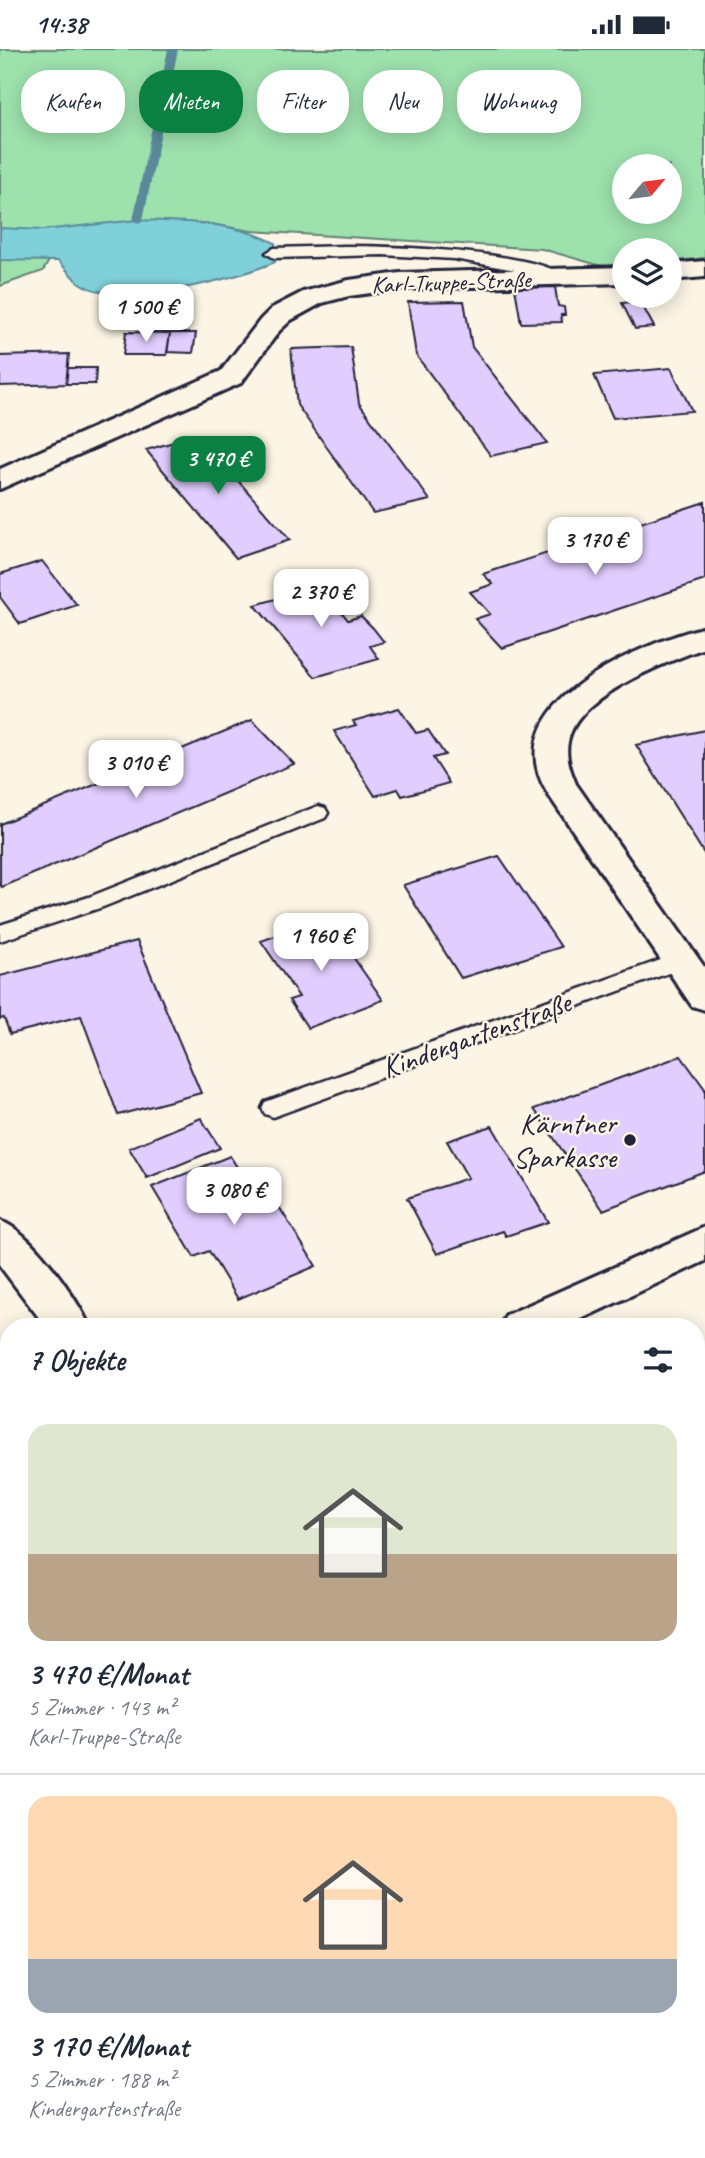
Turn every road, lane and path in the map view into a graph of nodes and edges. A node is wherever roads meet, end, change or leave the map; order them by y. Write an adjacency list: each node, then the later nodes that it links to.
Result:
1 (274, 253): 5 (lane)
2 (705, 269): 3 (street)
3 (682, 271)
4 (612, 276): 5 (street, Karl-Truppe-Straße)
5 (559, 278): 6 (street, Karl-Truppe-Straße)
6 (0, 480)
7 (705, 637): 10 (street)
8 (318, 813): 9 (lane)
9 (0, 933)
10 (680, 961): 11 (street); 12 (lane, Kindergartenstraße)
11 (705, 996)
12 (272, 1108)
13 (0, 1237): 15 (street)
14 (705, 1243): 16 (street)
15 (63, 1318)
16 (541, 1318)

